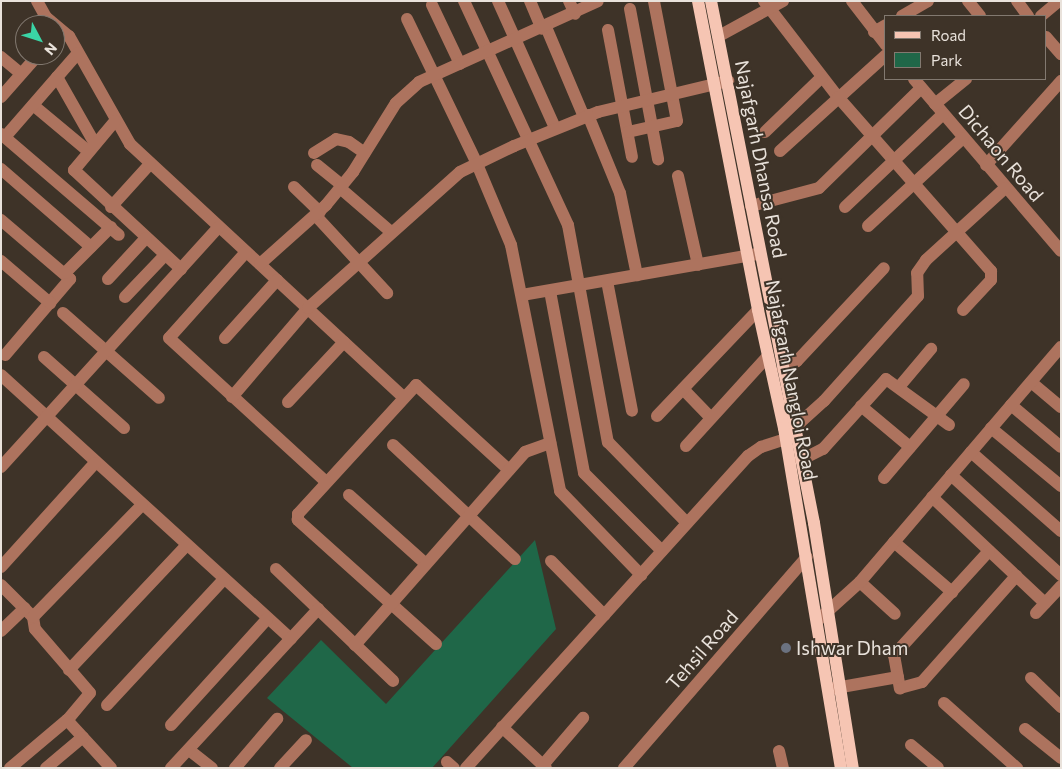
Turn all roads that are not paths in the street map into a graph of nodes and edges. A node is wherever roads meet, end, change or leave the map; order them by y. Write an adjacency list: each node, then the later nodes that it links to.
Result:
1 (37, 1): 20 (street)
2 (464, 1): 34 (street)
3 (498, 1): 32 (street)
4 (530, 1): 26 (street)
5 (569, 1): 19 (street)
6 (598, 1): 19 (street)
7 (654, 1): 49 (street)
8 (698, 1): 48 (main road, Najafgarh Nangloi Road)
9 (711, 1): 29 (main road, Najafgarh Dhansa Road)
10 (783, 1): 17 (street)
11 (852, 1): 27 (street)
12 (928, 1): 21 (street)
13 (968, 1): 22 (street)
14 (1016, 1): 23 (street)
15 (1059, 1): 24 (street)
16 (432, 5): 38 (street)
17 (768, 6): 29 (street); 43 (street)
18 (630, 9): 52 (street)
19 (575, 14): 26 (street)
20 (44, 15)
21 (904, 15)
22 (979, 15)
23 (1027, 15)
24 (1042, 15)
25 (407, 19): 41 (street)
26 (544, 28): 32 (street); 56 (street)
27 (880, 29)
28 (608, 30): 54 (street)
29 (719, 36): 46 (main road, Najafgarh Dhansa Road)
30 (1047, 38): 35 (street)
31 (65, 39): 33 (street)
32 (516, 40): 34 (street); 59 (street)
33 (78, 53): 42 (street); 57 (street)
34 (487, 53): 38 (street); 65 (street)
35 (1061, 54)
36 (1, 57): 40 (street)
37 (884, 57): 51 (street)
38 (460, 64): 41 (street)
39 (29, 65): 40 (street)
40 (21, 74): 50 (street)
41 (435, 75): 68 (street); 73 (street)
42 (57, 77): 53 (street); 66 (street)
43 (822, 77): 51 (street); 61 (street)
44 (965, 80): 55 (street)
45 (1061, 80): 74 (street)
46 (728, 81): 48 (street); 81 (main road, Najafgarh Dhansa Road)
47 (918, 83): 55 (street, Dichaon Road); 62 (street)
48 (715, 84): 49 (street); 95 (main road, Najafgarh Nangloi Road)
49 (672, 96): 52 (street); 58 (street)
50 (1, 97)
51 (838, 97): 62 (street); 67 (street)
52 (648, 102): 54 (street); 58 (street)
53 (33, 105): 63 (street); 66 (street)
54 (623, 107): 56 (street); 60 (street)
55 (939, 109): 64 (street, Dichaon Road); 70 (street)
56 (586, 116): 59 (street); 103 (street)
57 (115, 121): 66 (street); 72 (street)
58 (653, 127): 60 (street); 71 (street)
59 (555, 128): 65 (street)
60 (628, 132): 69 (street)
61 (765, 132)
62 (874, 134): 70 (street); 81 (street)
63 (3, 136): 91 (street)
64 (964, 138): 74 (street, Dichaon Road); 77 (street)
65 (529, 139): 73 (street); 107 (street)
66 (91, 148): 82 (street)
67 (780, 151)
68 (365, 153): 79 (street); 79 (street)
69 (632, 156)
70 (895, 158): 77 (street); 83 (street)
71 (658, 159)
72 (150, 164): 82 (street); 87 (street)
73 (477, 164): 89 (street); 110 (street)
74 (986, 165): 80 (street, Dichaon Road)
75 (1, 169): 91 (street)
76 (678, 176): 99 (street)
77 (916, 183): 86 (street); 88 (street)
78 (294, 187): 84 (street)
79 (341, 187): 84 (street); 89 (street)
80 (1005, 188): 88 (street); 92 (street, Dichaon Road)
81 (751, 206): 95 (main road, Najafgarh Dhansa Road)
82 (111, 207): 90 (street)
83 (845, 207)
84 (318, 214): 97 (street); 98 (street)
85 (1, 220): 102 (street)
86 (868, 226)
87 (219, 227): 93 (street); 101 (street)
88 (957, 230): 115 (street); 147 (street)
89 (391, 232): 97 (street)
90 (146, 238): 94 (street); 104 (street)
91 (91, 246): 102 (street)
92 (1061, 251)
93 (246, 252): 98 (street); 132 (street)
94 (165, 255): 101 (street); 111 (street)
95 (754, 255): 99 (street); 114 (main road, Najafgarh Nangloi Road); 125 (main road, Najafgarh Dhansa Road)
96 (1, 261): 112 (street)
97 (358, 261): 109 (street); 113 (street)
98 (260, 264): 105 (street)
99 (698, 265): 103 (street)
100 (884, 268): 125 (street)
101 (181, 269): 120 (street)
102 (64, 273): 112 (street)
103 (637, 275): 106 (street)
104 (108, 279)
105 (277, 280): 113 (street); 117 (street)
106 (607, 281): 107 (street); 139 (street)
107 (578, 286): 108 (street); 166 (street)
108 (550, 290): 110 (street); 170 (street)
109 (387, 293)
110 (522, 295): 148 (street)
111 (125, 297)
112 (50, 303): 122 (street)
113 (308, 308): 118 (street); 132 (street)
114 (758, 310): 124 (main road, Najafgarh Nangloi Road); 131 (street)
115 (963, 310)
116 (63, 313): 120 (street)
117 (225, 338)
118 (344, 342): 133 (street); 135 (street)
119 (931, 349): 130 (street)
120 (106, 350): 129 (street); 134 (street)
121 (1058, 354): 127 (street)
122 (3, 357)
123 (44, 357): 129 (street)
124 (767, 357): 143 (street); 147 (main road, Najafgarh Nangloi Road)
125 (783, 369): 147 (main road, Najafgarh Dhansa Road)
126 (1, 375): 142 (street)
127 (1031, 382): 136 (street); 138 (street)
128 (964, 384): 141 (street)
129 (76, 385): 142 (street); 145 (street)
130 (899, 388): 137 (street); 141 (street)
131 (682, 389): 140 (street); 143 (street)
132 (232, 397): 160 (street)
133 (403, 397): 157 (street); 160 (street)
134 (159, 398)
135 (288, 402)
136 (1011, 405): 146 (street); 151 (street)
137 (861, 406): 152 (street); 154 (street)
138 (1061, 407)
139 (632, 410)
140 (657, 416)
141 (937, 416): 144 (street); 152 (street)
142 (46, 417): 155 (street); 156 (street)
143 (711, 418): 150 (street)
144 (949, 425)
145 (124, 428)
146 (991, 428): 153 (street); 161 (street)
147 (792, 434): 154 (main road, Najafgarh Dhansa Road); 166 (street); 172 (main road, Najafgarh Nangloi Road)
148 (550, 444): 157 (street); 179 (street)
149 (393, 445): 165 (street)
150 (686, 446)
151 (1061, 447)
152 (910, 448): 159 (street)
153 (971, 452): 158 (street); 167 (street)
154 (801, 460): 189 (main road, Najafgarh Dhansa Road)
155 (95, 463): 164 (street); 176 (street)
156 (1, 468)
157 (509, 470): 165 (street)
158 (951, 475): 163 (street); 178 (street)
159 (884, 478)
160 (326, 482): 187 (street)
161 (1061, 486)
162 (349, 495): 175 (street)
163 (932, 497): 168 (street); 171 (street)
164 (142, 505): 169 (street); 190 (street)
165 (469, 516): 173 (street); 175 (street)
166 (687, 524): 170 (street)
167 (1061, 531)
168 (894, 542): 182 (street); 185 (street)
169 (187, 545): 181 (street); 200 (street)
170 (662, 551): 179 (street)
171 (989, 551): 180 (street); 185 (street)
172 (807, 556): 195 (main road, Najafgarh Nangloi Road); 230 (street, Tehsil Road)
173 (515, 559)
174 (551, 561): 193 (street)
175 (426, 564): 187 (street)
176 (1, 567)
177 (276, 570): 188 (street)
178 (1061, 574)
179 (640, 575): 193 (street)
180 (1016, 576): 186 (street); 201 (street)
181 (224, 579): 194 (street); 206 (street)
182 (860, 582): 189 (street); 192 (street)
183 (1, 585): 190 (street)
184 (1061, 586): 186 (street)
185 (952, 592): 201 (street)
186 (1046, 603): 191 (street)
187 (391, 604): 198 (street); 199 (street)
188 (318, 610): 197 (street); 199 (street)
189 (829, 610): 195 (street); 204 (main road, Najafgarh Dhansa Road)
190 (29, 612): 196 (street); 200 (street)
191 (1036, 613)
192 (895, 614)
193 (604, 615): 212 (street)
194 (268, 618): 197 (street); 211 (street)
195 (818, 620): 204 (main road, Najafgarh Nangloi Road)
196 (1, 631)
197 (291, 639): 217 (street)
198 (436, 644)
199 (355, 645): 203 (street)
200 (69, 670): 210 (street)
201 (898, 677): 204 (street)
202 (1031, 678): 207 (street)
203 (393, 681)
204 (836, 688): 232 (main road, Najafgarh Nangloi Road); 233 (main road, Najafgarh Dhansa Road)
205 (944, 702): 220 (street)
206 (107, 705)
207 (1061, 707)
208 (583, 718): 221 (street)
209 (277, 719): 227 (street)
210 (67, 720): 214 (street); 223 (street)
211 (171, 725)
212 (502, 728): 221 (street); 229 (street)
213 (1025, 729): 219 (street)
214 (83, 737): 224 (street); 225 (street)
215 (306, 740): 228 (street)
216 (911, 745): 234 (street)
217 (189, 750): 222 (street); 226 (street)
218 (779, 751): 231 (street)
219 (1061, 758)
220 (1009, 765)
221 (545, 766)
222 (209, 767)
223 (10, 768)
224 (46, 768)
225 (111, 768)
226 (171, 768)
227 (235, 768)
228 (280, 768)
229 (466, 768)
230 (624, 768)
231 (783, 768)
232 (842, 768)
233 (853, 768)
234 (938, 768)

